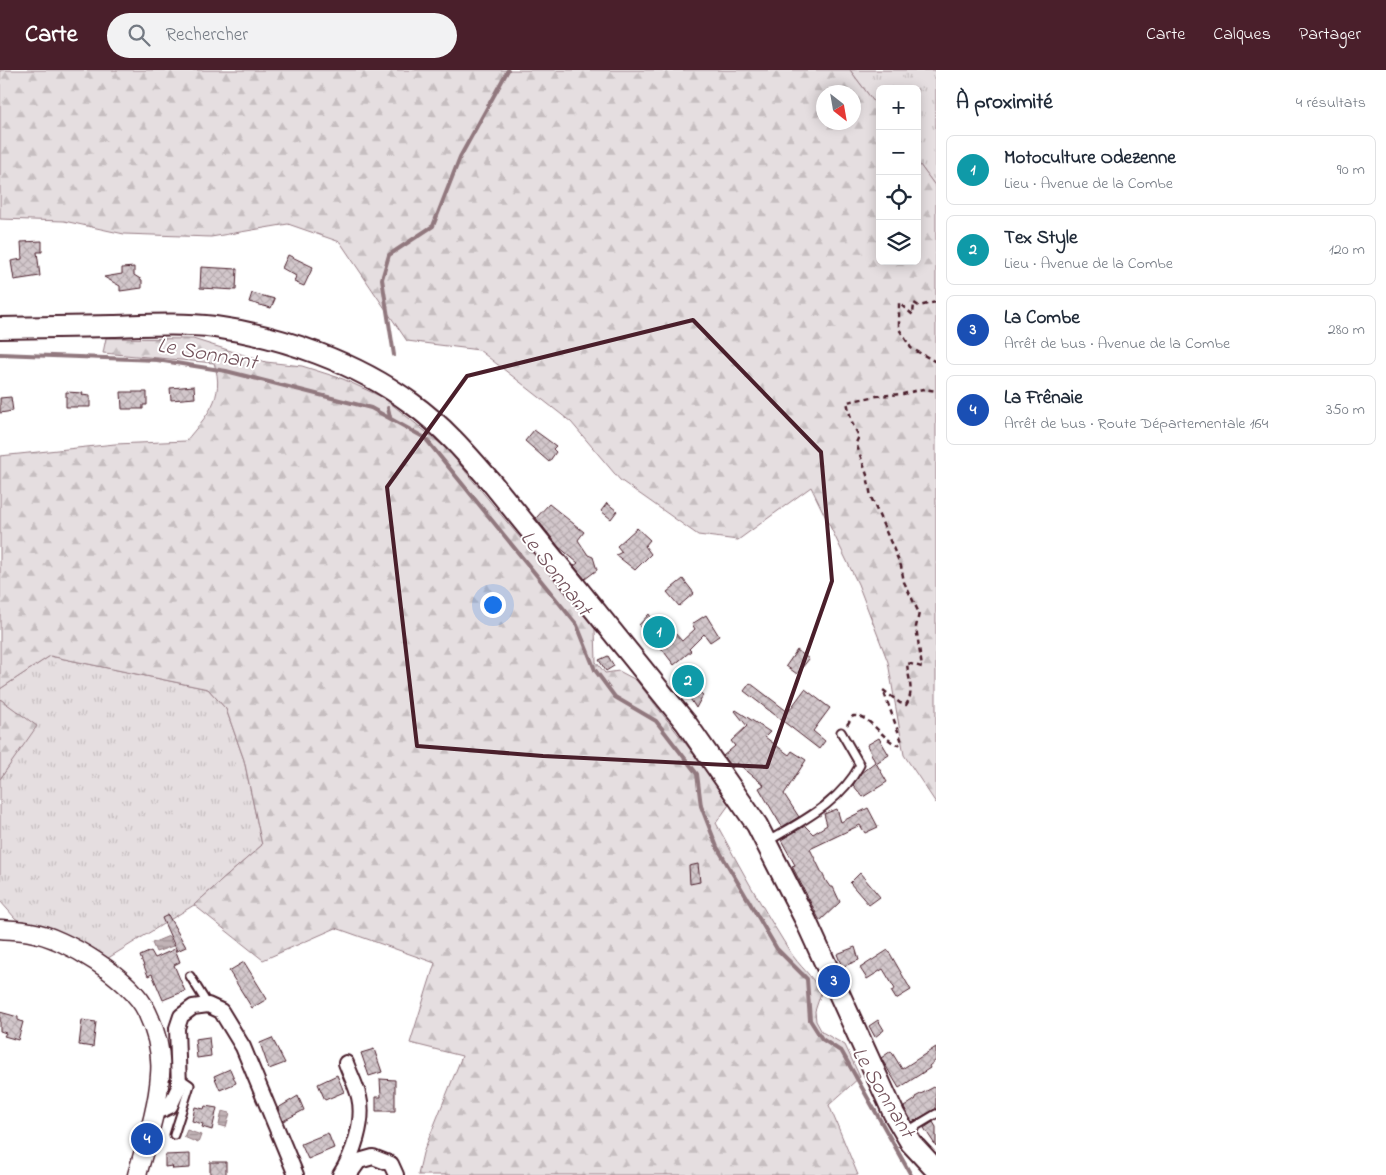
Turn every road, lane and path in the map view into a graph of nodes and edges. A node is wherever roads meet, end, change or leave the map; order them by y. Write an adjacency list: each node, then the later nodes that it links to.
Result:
1 (936, 302): 3 (path)
2 (0, 328): 6 (main road)
3 (936, 362)
4 (936, 391): 5 (path)
5 (841, 732): 6 (lane)
6 (766, 843): 14 (main road)
7 (0, 929): 12 (street)
8 (190, 976): 9 (lane)
9 (208, 1005): 11 (street); 18 (street)
10 (346, 1063): 19 (street)
11 (180, 1078): 12 (street); 15 (lane)
12 (152, 1114): 17 (street)
13 (936, 1114): 14 (lane)
14 (904, 1133): 16 (main road)
15 (174, 1135)
16 (936, 1170)
17 (137, 1175)
18 (296, 1175)
19 (340, 1175)
20 (349, 1175): 21 (street)
21 (396, 1175)

